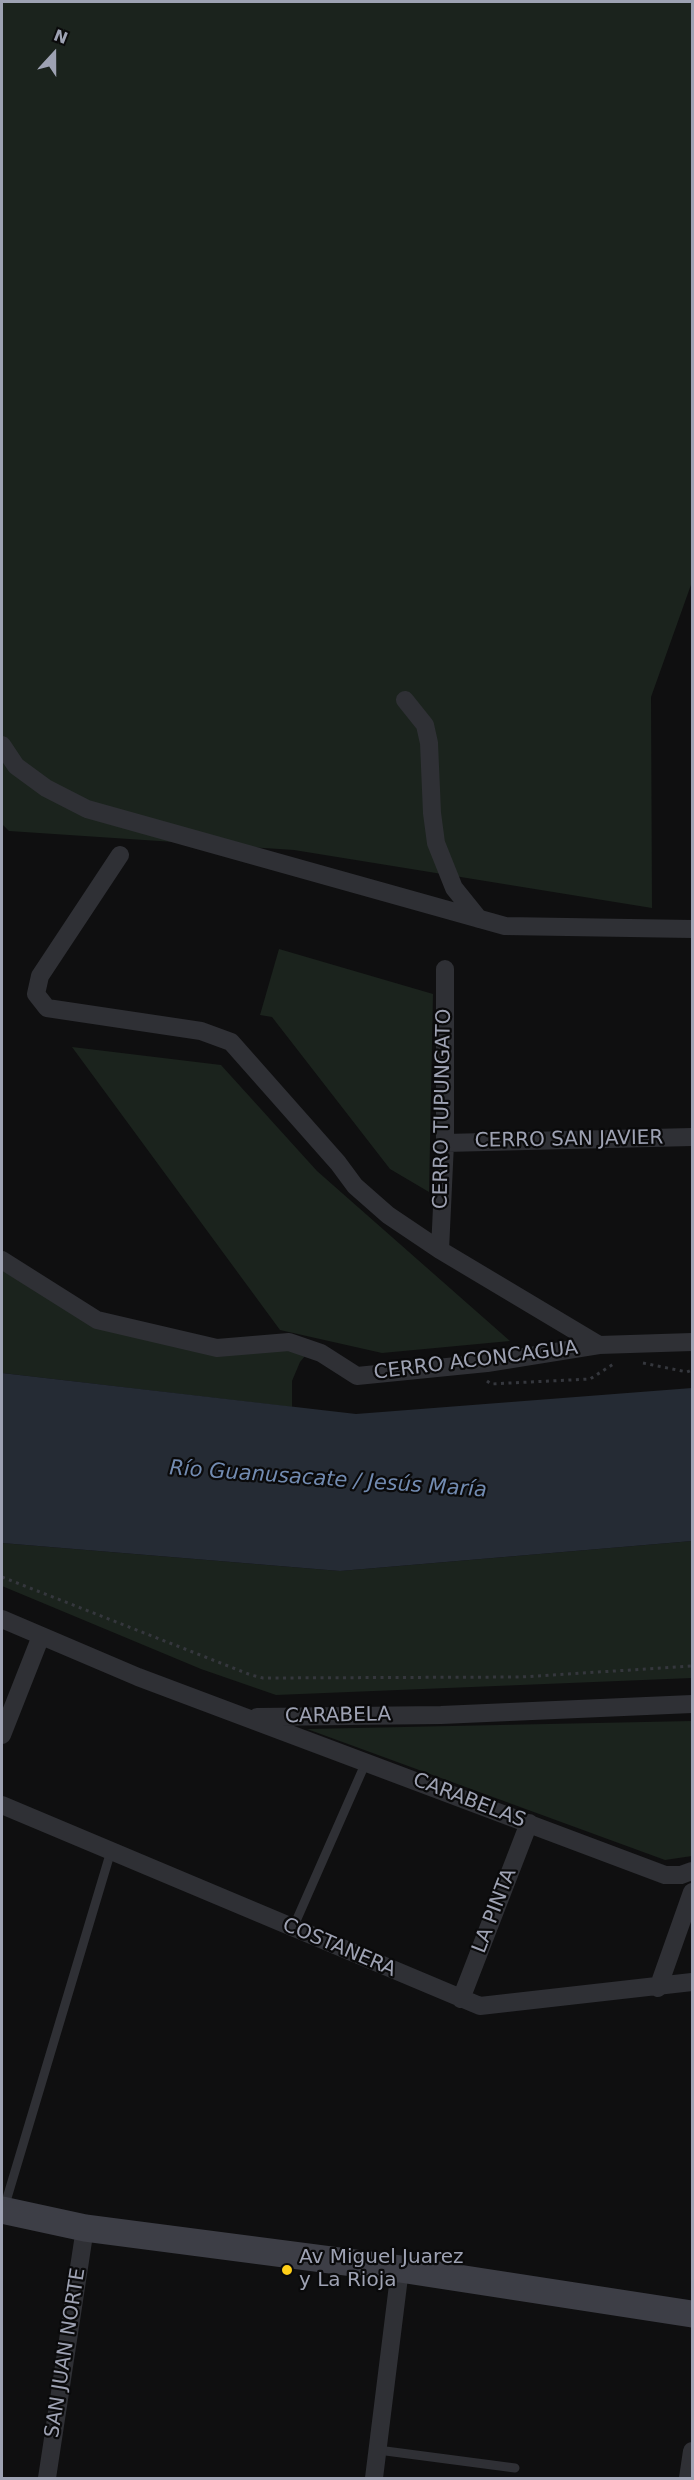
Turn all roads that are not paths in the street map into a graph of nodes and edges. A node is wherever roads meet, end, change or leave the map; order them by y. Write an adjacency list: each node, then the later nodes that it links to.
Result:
1 (405, 700): 4 (street)
2 (2, 745): 4 (street)
3 (120, 855): 9 (street)
4 (479, 919): 5 (street)
5 (693, 929)
6 (444, 969): 8 (street, CERRO TUPUNGATO)
7 (693, 1137): 8 (street, CERRO SAN JAVIER)
8 (445, 1143): 9 (street, CERRO TUPUNGATO)
9 (440, 1250): 12 (street)
10 (2, 1260): 12 (street, CERRO ACONCAGUA)
11 (693, 1342): 12 (street, CERRO ACONCAGUA)
12 (599, 1345)
13 (2, 1618): 14 (street, CARABELA)
14 (41, 1636): 16 (street, CARABELA); 17 (street)
15 (693, 1704): 16 (street, CARABELA)
16 (246, 1717): 18 (street, CARABELAS)
17 (2, 1735)
18 (366, 1762): 20 (street, CARABELAS); 24 (lane)
19 (2, 1805): 21 (street, COSTANERA)
20 (529, 1823): 22 (street, CARABELAS); 27 (street, LA PINTA)
21 (111, 1851): 24 (street, COSTANERA); 28 (lane)
22 (693, 1871)
23 (693, 1892): 26 (street)
24 (293, 1928): 27 (street, COSTANERA)
25 (693, 1982): 26 (street, COSTANERA)
26 (658, 1988): 27 (street, COSTANERA)
27 (461, 2000)
28 (2, 2210): 29 (street)
29 (85, 2228): 30 (street); 35 (street, SAN JUAN NORTE)
30 (400, 2269): 31 (street); 32 (street)
31 (693, 2314)
32 (378, 2450): 34 (lane); 36 (street)
33 (693, 2451): 37 (street)
34 (515, 2468)
35 (47, 2478)
36 (374, 2478)
37 (688, 2478)

